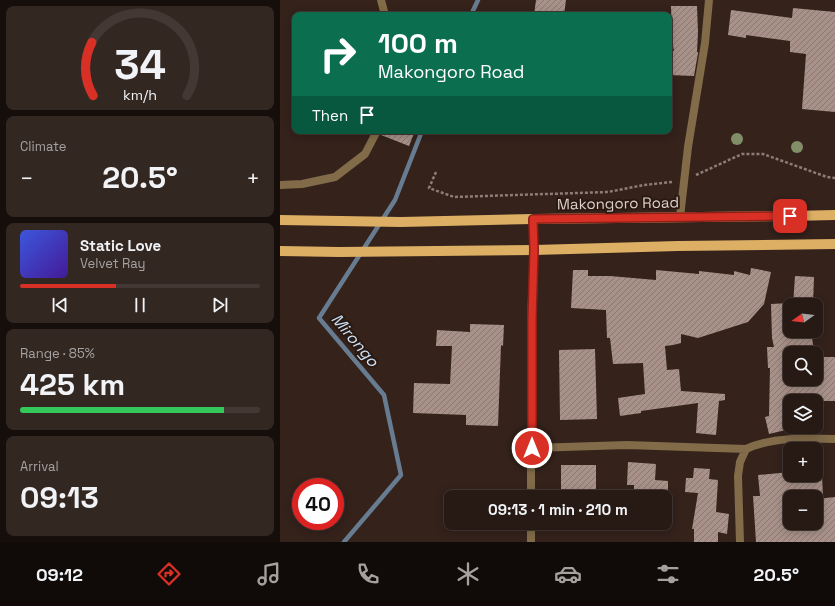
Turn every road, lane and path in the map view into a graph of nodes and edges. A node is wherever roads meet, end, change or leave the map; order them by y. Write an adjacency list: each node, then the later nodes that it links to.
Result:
1 (381, 0): 3 (street)
2 (709, 0): 7 (street)
3 (384, 12)
4 (375, 134): 8 (street)
5 (436, 172): 7 (path)
6 (835, 178): 7 (path)
7 (684, 180): 10 (street)
8 (280, 185)
9 (835, 215): 10 (main road, Makongoro Road)
10 (680, 217): 11 (main road, Makongoro Road)
11 (533, 219): 12 (main road, Makongoro Road); 14 (street)
12 (280, 220)
13 (835, 244): 14 (main road)
14 (534, 250): 15 (main road); 17 (street)
15 (280, 251)
16 (835, 439): 18 (street)
17 (532, 448): 18 (street); 19 (street)
18 (746, 449): 22 (street)
19 (531, 490)
20 (531, 530): 21 (street)
21 (531, 542)
22 (740, 542)

